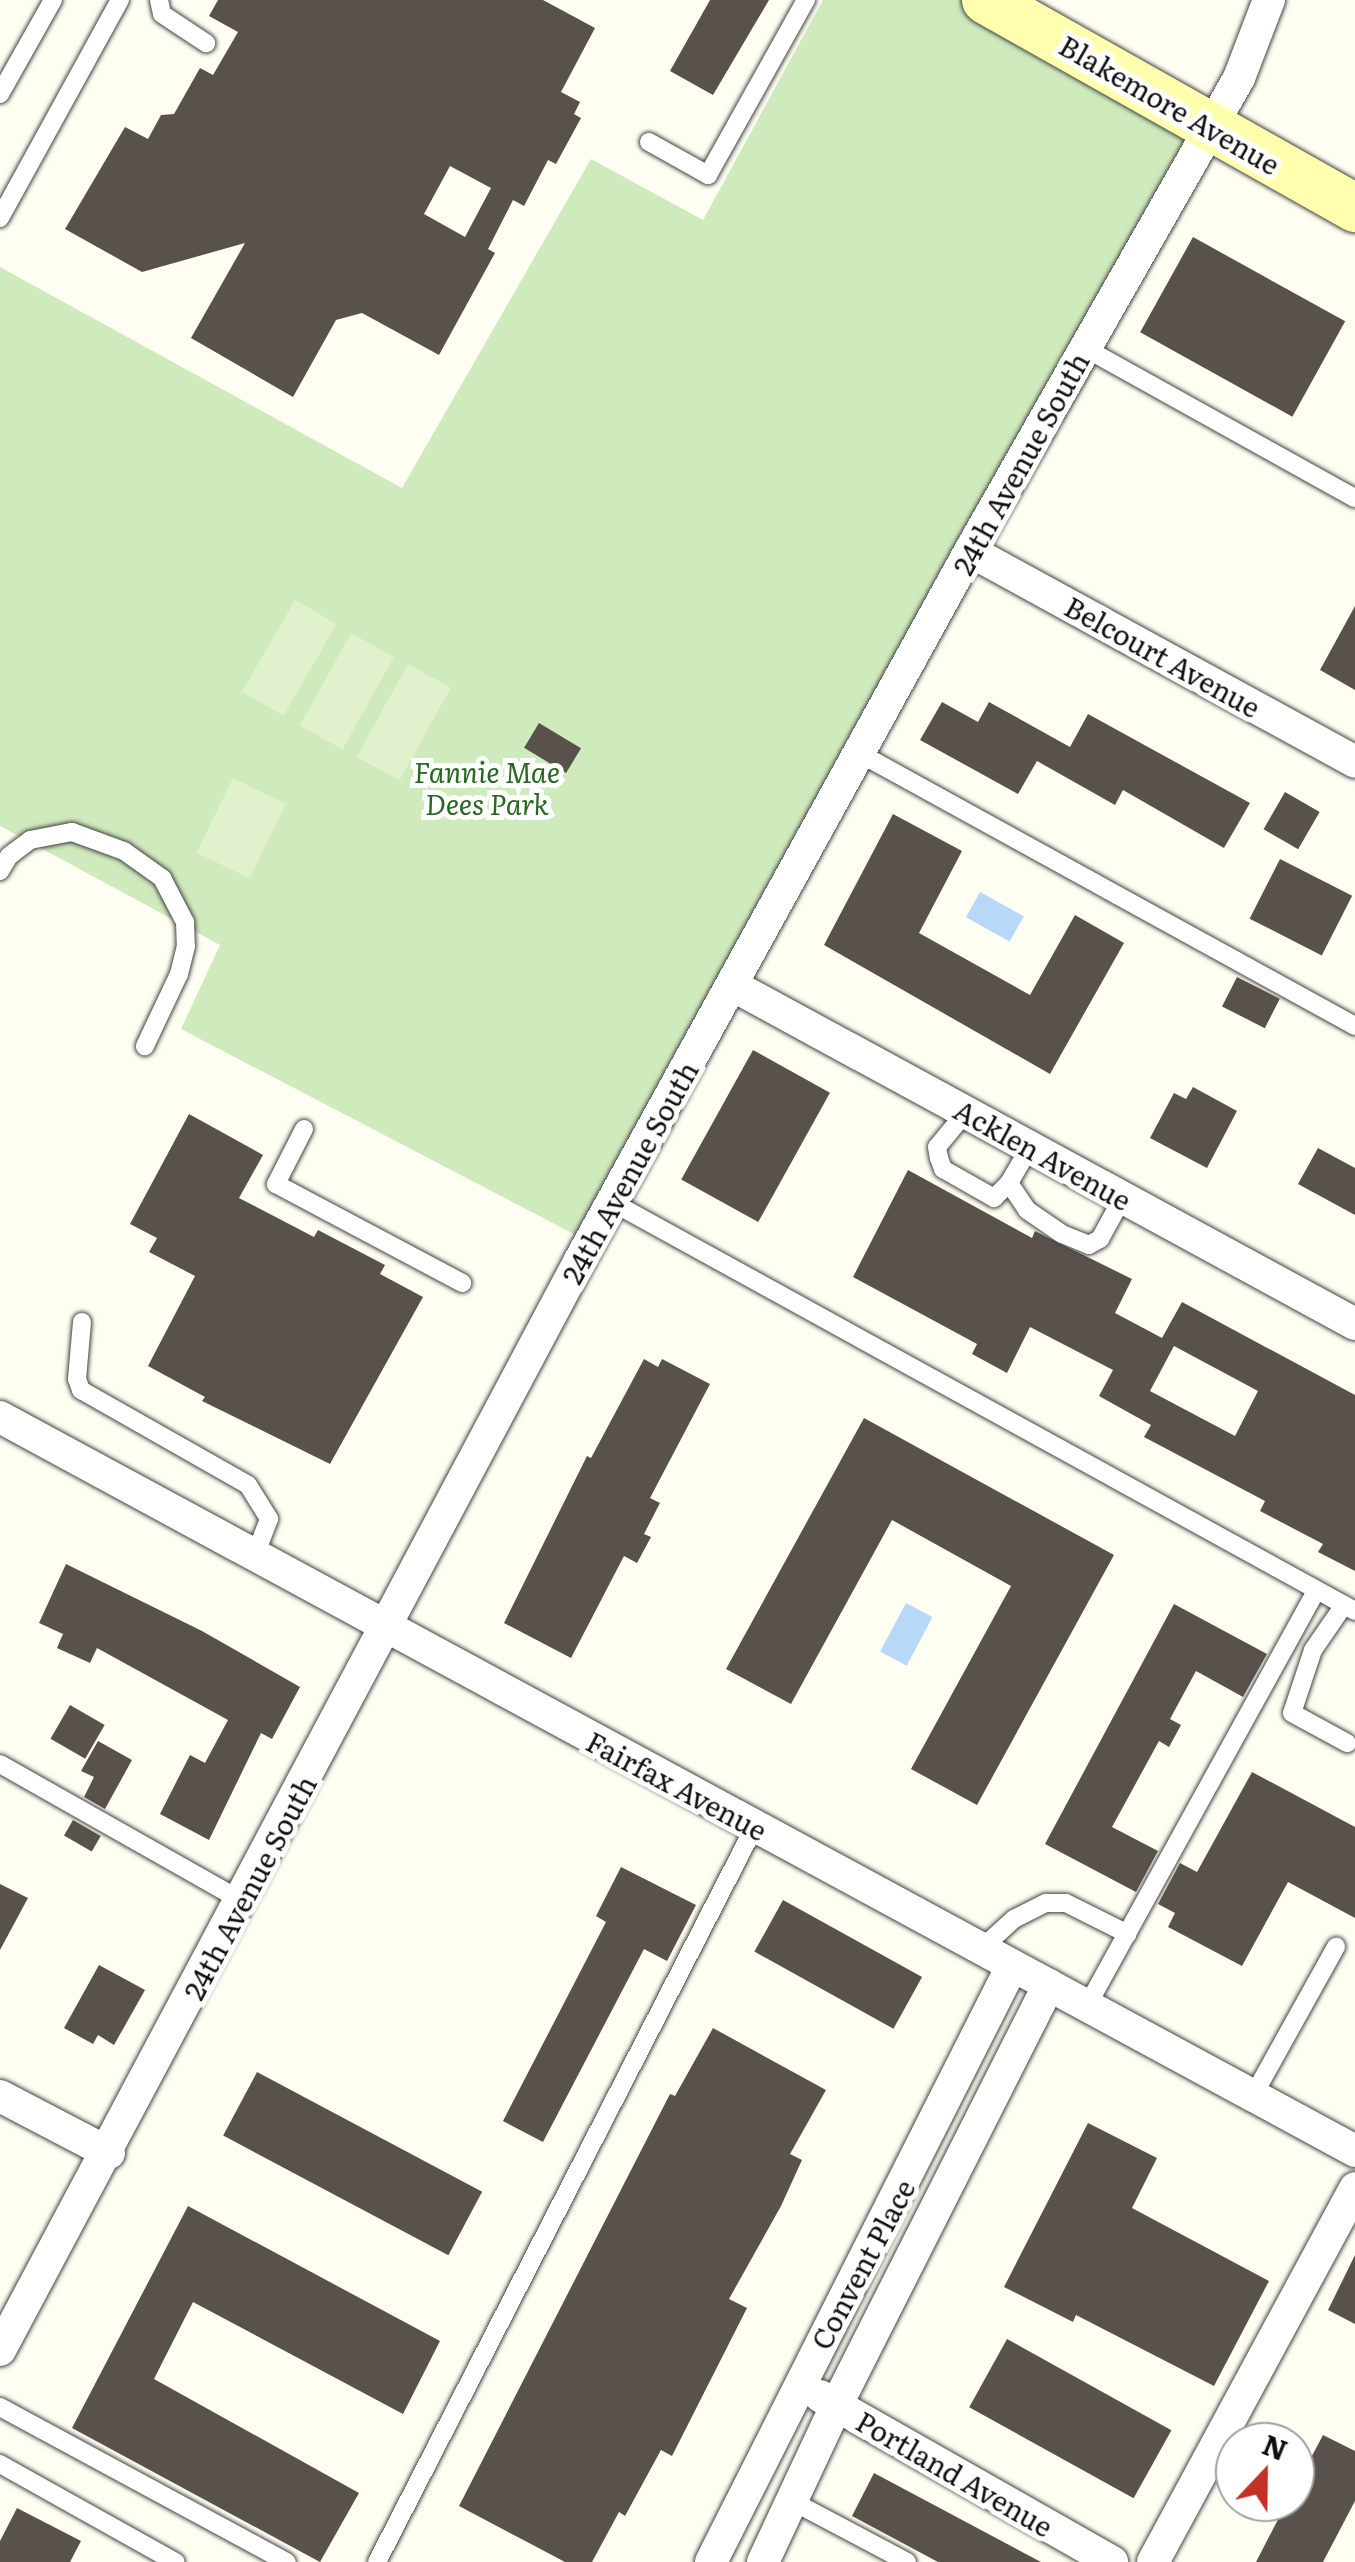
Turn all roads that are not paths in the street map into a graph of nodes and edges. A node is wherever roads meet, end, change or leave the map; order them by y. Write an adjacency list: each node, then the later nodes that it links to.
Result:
1 (52, 0): 8 (lane)
2 (120, 0): 12 (lane)
3 (159, 0): 7 (lane)
4 (806, 0): 10 (lane)
5 (986, 0): 9 (main road, Blakemore Avenue)
6 (1269, 0): 9 (street, 24th Avenue South)
7 (206, 43)
8 (0, 94)
9 (1210, 126): 11 (main road, Blakemore Avenue); 13 (street, 24th Avenue South)
10 (648, 142)
11 (1355, 208)
12 (0, 218)
13 (1085, 348): 14 (lane); 15 (street, 24th Avenue South)
14 (1355, 498)
15 (970, 551): 16 (street, 24th Avenue South); 17 (street, Belcourt Avenue)
16 (859, 754): 19 (street, 24th Avenue South); 20 (lane)
17 (1355, 762)
18 (0, 871): 21 (lane)
19 (732, 985): 22 (street, Acklen Avenue); 27 (street, 24th Avenue South)
20 (1355, 1026)
21 (145, 1046)
22 (966, 1112): 24 (street, Acklen Avenue); 25 (lane)
23 (304, 1129): 28 (lane)
24 (1030, 1147): 25 (lane); 26 (street, Acklen Avenue)
25 (1009, 1182): 26 (lane)
26 (1122, 1198): 30 (street, Acklen Avenue)
27 (612, 1202): 33 (lane); 35 (street, 24th Avenue South)
28 (462, 1283)
29 (82, 1322): 32 (lane)
30 (1355, 1324)
31 (0, 1416): 32 (street, Fairfax Avenue)
32 (255, 1556): 35 (street, Fairfax Avenue)
33 (1317, 1590): 34 (lane); 40 (lane)
34 (1350, 1608): 36 (lane)
35 (387, 1628): 38 (street, Fairfax Avenue); 39 (street, 24th Avenue South)
36 (1346, 1743)
37 (0, 1764): 39 (lane)
38 (755, 1826): 42 (street, Fairfax Avenue); 59 (lane)
39 (240, 1900): 49 (street, 24th Avenue South)
40 (1128, 1934): 42 (lane); 45 (lane)
41 (1336, 1947): 47 (lane)
42 (981, 1949): 43 (street, Fairfax Avenue)
43 (1012, 1966): 44 (street, Fairfax Avenue); 52 (street, Convent Place)
44 (1049, 1985): 45 (street, Fairfax Avenue); 53 (street, Convent Place)
45 (1087, 2006): 47 (street, Fairfax Avenue)
46 (0, 2096): 49 (street)
47 (1252, 2096): 48 (street, Fairfax Avenue)
48 (1352, 2144)
49 (109, 2153): 51 (street, 24th Avenue South)
50 (1355, 2188): 64 (street)
51 (0, 2350)
52 (798, 2384): 53 (street, Portland Avenue); 60 (street, Convent Place)
53 (836, 2406): 56 (street, Convent Place); 63 (street, Portland Avenue)
54 (0, 2407): 58 (lane)
55 (0, 2464): 57 (lane)
56 (792, 2501): 61 (street, Convent Place); 62 (lane)
57 (175, 2562)
58 (287, 2562)
59 (377, 2562)
60 (711, 2562)
61 (763, 2562)
62 (907, 2562)
63 (1112, 2562)
64 (1154, 2562)

